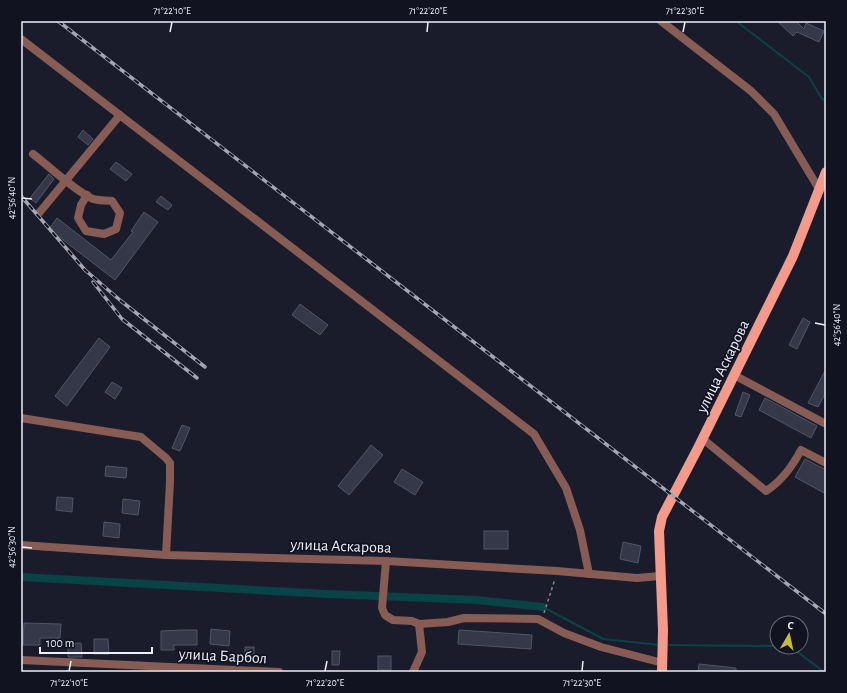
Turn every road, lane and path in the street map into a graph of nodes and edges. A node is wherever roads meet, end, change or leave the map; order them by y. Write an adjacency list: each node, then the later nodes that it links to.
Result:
1 (661, 21): 7 (street)
2 (21, 39): 3 (street)
3 (120, 115): 6 (street); 19 (street)
4 (33, 154): 6 (street)
5 (826, 172): 7 (main road, улица Аскарова)
6 (66, 180): 8 (street); 9 (street)
7 (819, 189): 10 (main road, улица Аскарова)
8 (87, 195): 8 (street)
9 (39, 213)
10 (734, 375): 12 (street); 13 (main road, улица Аскарова)
11 (21, 418): 16 (street)
12 (826, 424)
13 (703, 439): 14 (street); 20 (main road, улица Аскарова)
14 (826, 463)
15 (21, 545): 16 (street, улица Аскарова)
16 (166, 555): 17 (street, улица Аскарова)
17 (386, 561): 18 (street, улица Аскарова); 22 (street)
18 (557, 571): 19 (street, улица Аскарова); 21 (path)
19 (589, 574): 20 (street, улица Аскарова)
20 (660, 576): 24 (main road, улица Аскарова)
21 (541, 621): 22 (street); 24 (street)
22 (419, 624): 28 (street)
23 (21, 660): 25 (street, улица Барбол)
24 (663, 664)
25 (107, 668): 26 (street, улица Барбол)
26 (207, 670): 27 (street, улица Барбол)
27 (279, 672)
28 (413, 672)

